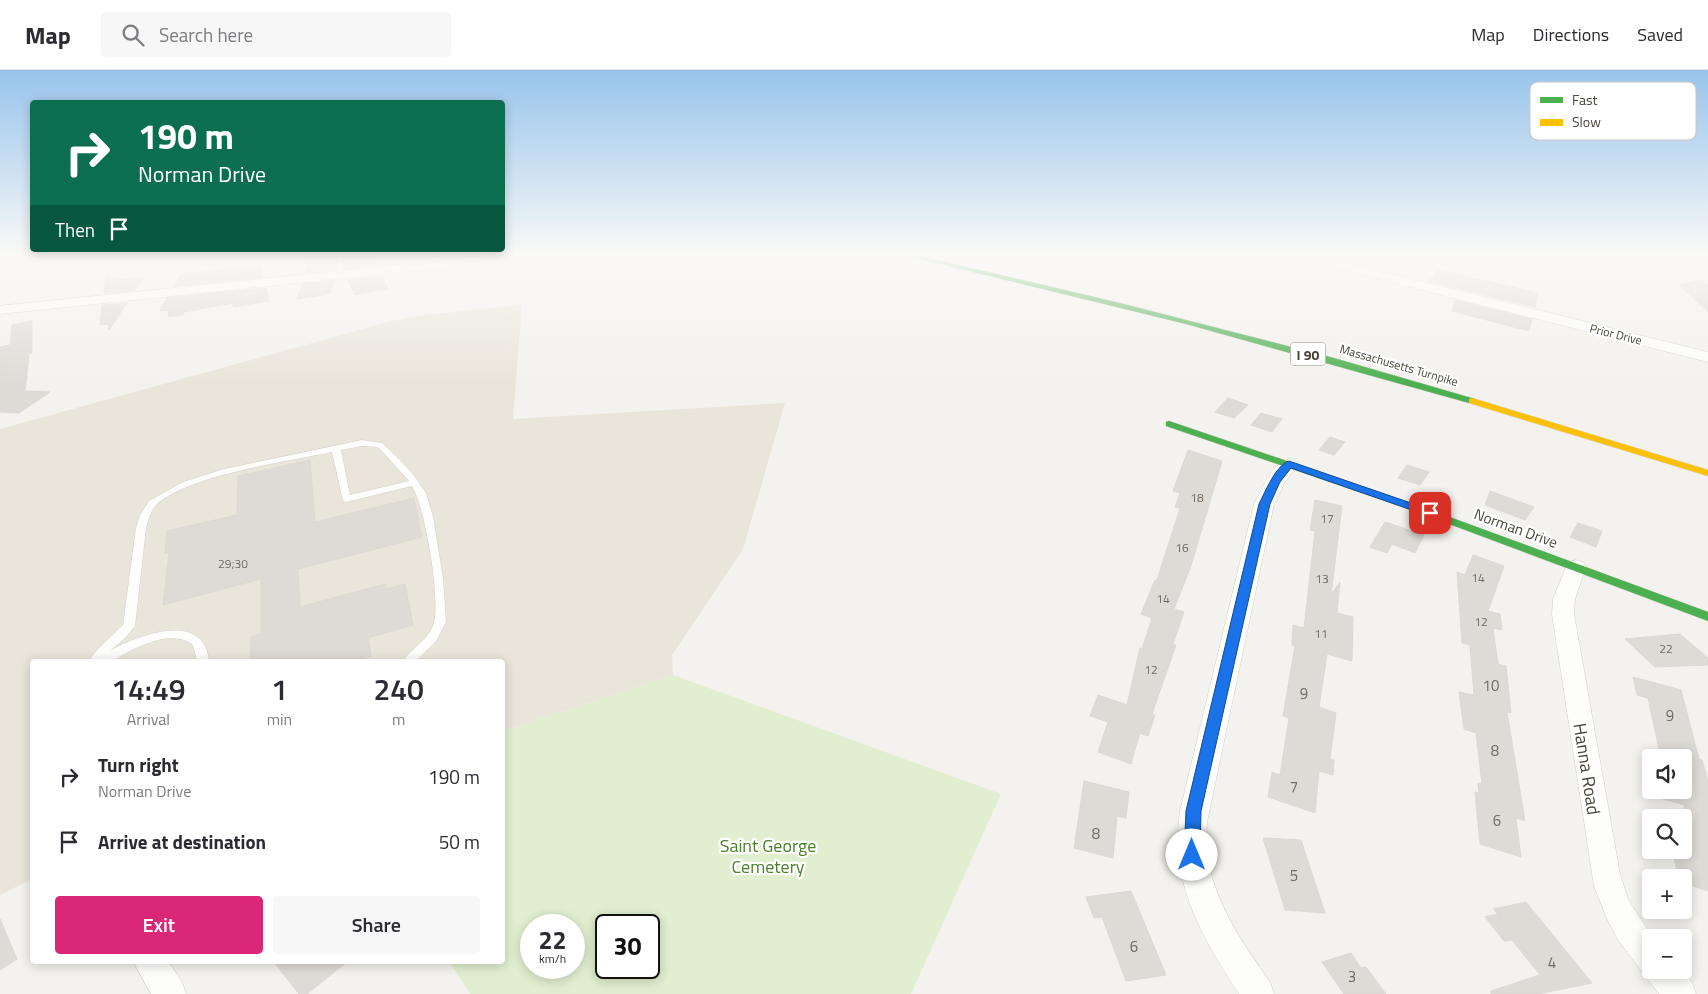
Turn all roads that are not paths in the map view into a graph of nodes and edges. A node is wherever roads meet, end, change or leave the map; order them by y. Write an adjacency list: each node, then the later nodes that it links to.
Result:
1 (125, 297): 4 (street)
2 (1092, 297): 9 (main road, Massachusetts Turnpike / I 90)
3 (1468, 297): 5 (street, Prior Drive)
4 (0, 310)
5 (1708, 357)
6 (1169, 424): 8 (main road, Norman Drive)
7 (336, 448): 10 (lane); 10 (lane); 13 (lane)
8 (1289, 464): 11 (main road, Norman Drive); 21 (street)
9 (1708, 474)
10 (414, 483): 16 (lane)
11 (1576, 567): 12 (main road, Norman Drive); 17 (street, Hanna Road)
12 (1708, 617)
13 (95, 659)
14 (108, 659): 15 (lane)
15 (203, 659)
16 (412, 659)
17 (1642, 947)
18 (151, 964): 20 (street)
19 (1667, 979): 22 (street)
20 (170, 994)
21 (1258, 994)
22 (1680, 994)

